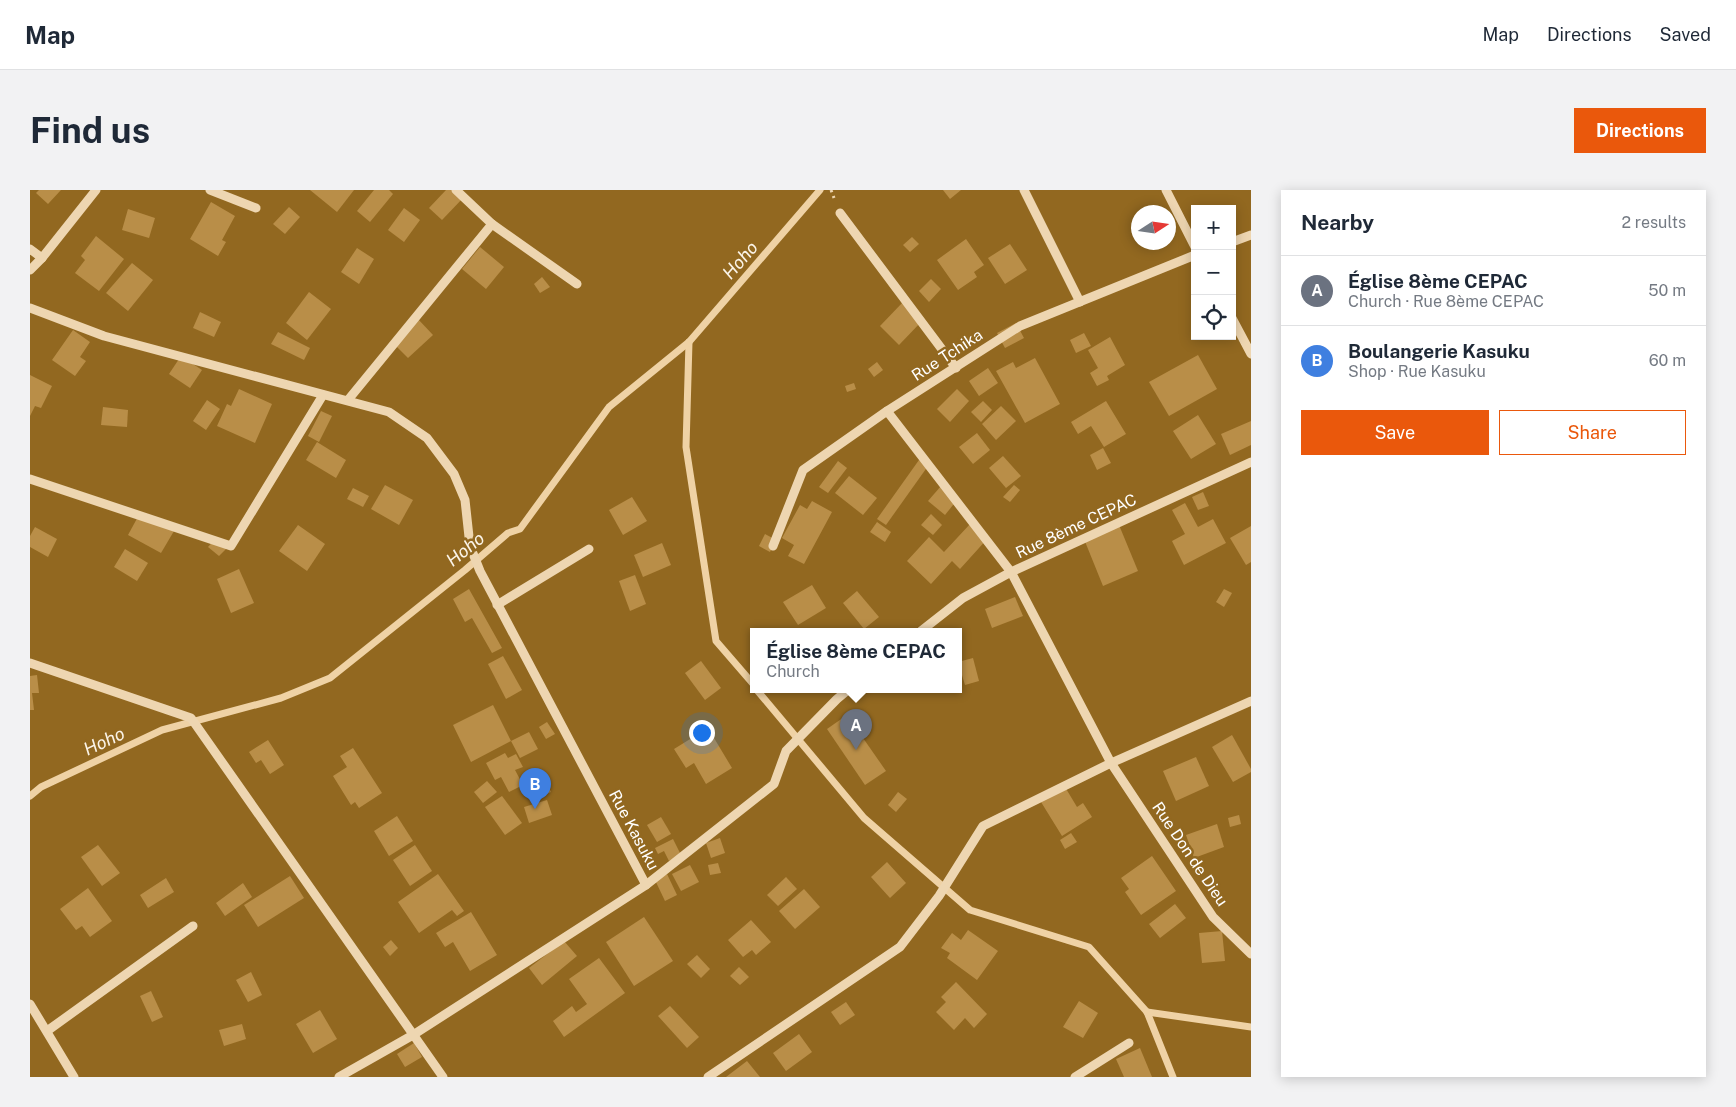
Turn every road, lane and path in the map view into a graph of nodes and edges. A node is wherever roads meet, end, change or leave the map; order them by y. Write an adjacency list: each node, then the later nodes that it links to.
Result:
1 (96, 190): 14 (street)
2 (210, 190): 6 (street)
3 (456, 190): 8 (street)
4 (1024, 190): 17 (street)
5 (1166, 190): 10 (street)
6 (256, 208)
7 (840, 213): 21 (street)
8 (492, 224): 16 (street); 23 (street)
9 (1251, 235): 11 (street)
10 (1191, 239)
11 (1236, 241)
12 (30, 249): 14 (street)
13 (1191, 257): 17 (street, Rue Tchika)
14 (42, 258): 15 (street)
15 (30, 270)
16 (577, 284)
17 (1080, 302): 21 (street, Rue Tchika)
18 (30, 308): 22 (street, Rue Kasuku)
19 (1236, 326): 20 (street)
20 (1251, 354)
21 (956, 368): 24 (street, Rue Tchika)
22 (323, 395): 23 (street, Rue Kasuku); 26 (street)
23 (348, 400): 30 (street, Rue Kasuku)
24 (887, 411): 27 (street, Rue Tchika); 29 (street, Rue Don de Dieu)
25 (1251, 462): 29 (street, Rue 8ème CEPAC)
26 (30, 479)
27 (773, 546)
28 (589, 549): 30 (street)
29 (1011, 572): 31 (street, Rue 8ème CEPAC); 35 (street, Rue Don de Dieu)
30 (497, 605): 36 (street, Rue Kasuku)
31 (925, 628)
32 (30, 663): 41 (street)
33 (844, 693): 36 (street)
34 (1251, 701): 35 (street)
35 (1111, 763): 38 (street, Rue Don de Dieu); 46 (street)
36 (646, 885): 41 (street, Rue Kasuku)
37 (193, 926): 40 (street)
38 (1251, 954)
39 (30, 1004): 40 (street)
40 (47, 1031): 43 (street)
41 (413, 1035): 44 (street, Rue Kasuku); 45 (street)
42 (1129, 1043): 47 (street)
43 (74, 1077)
44 (339, 1077)
45 (443, 1077)
46 (708, 1077)
47 (1075, 1077)

